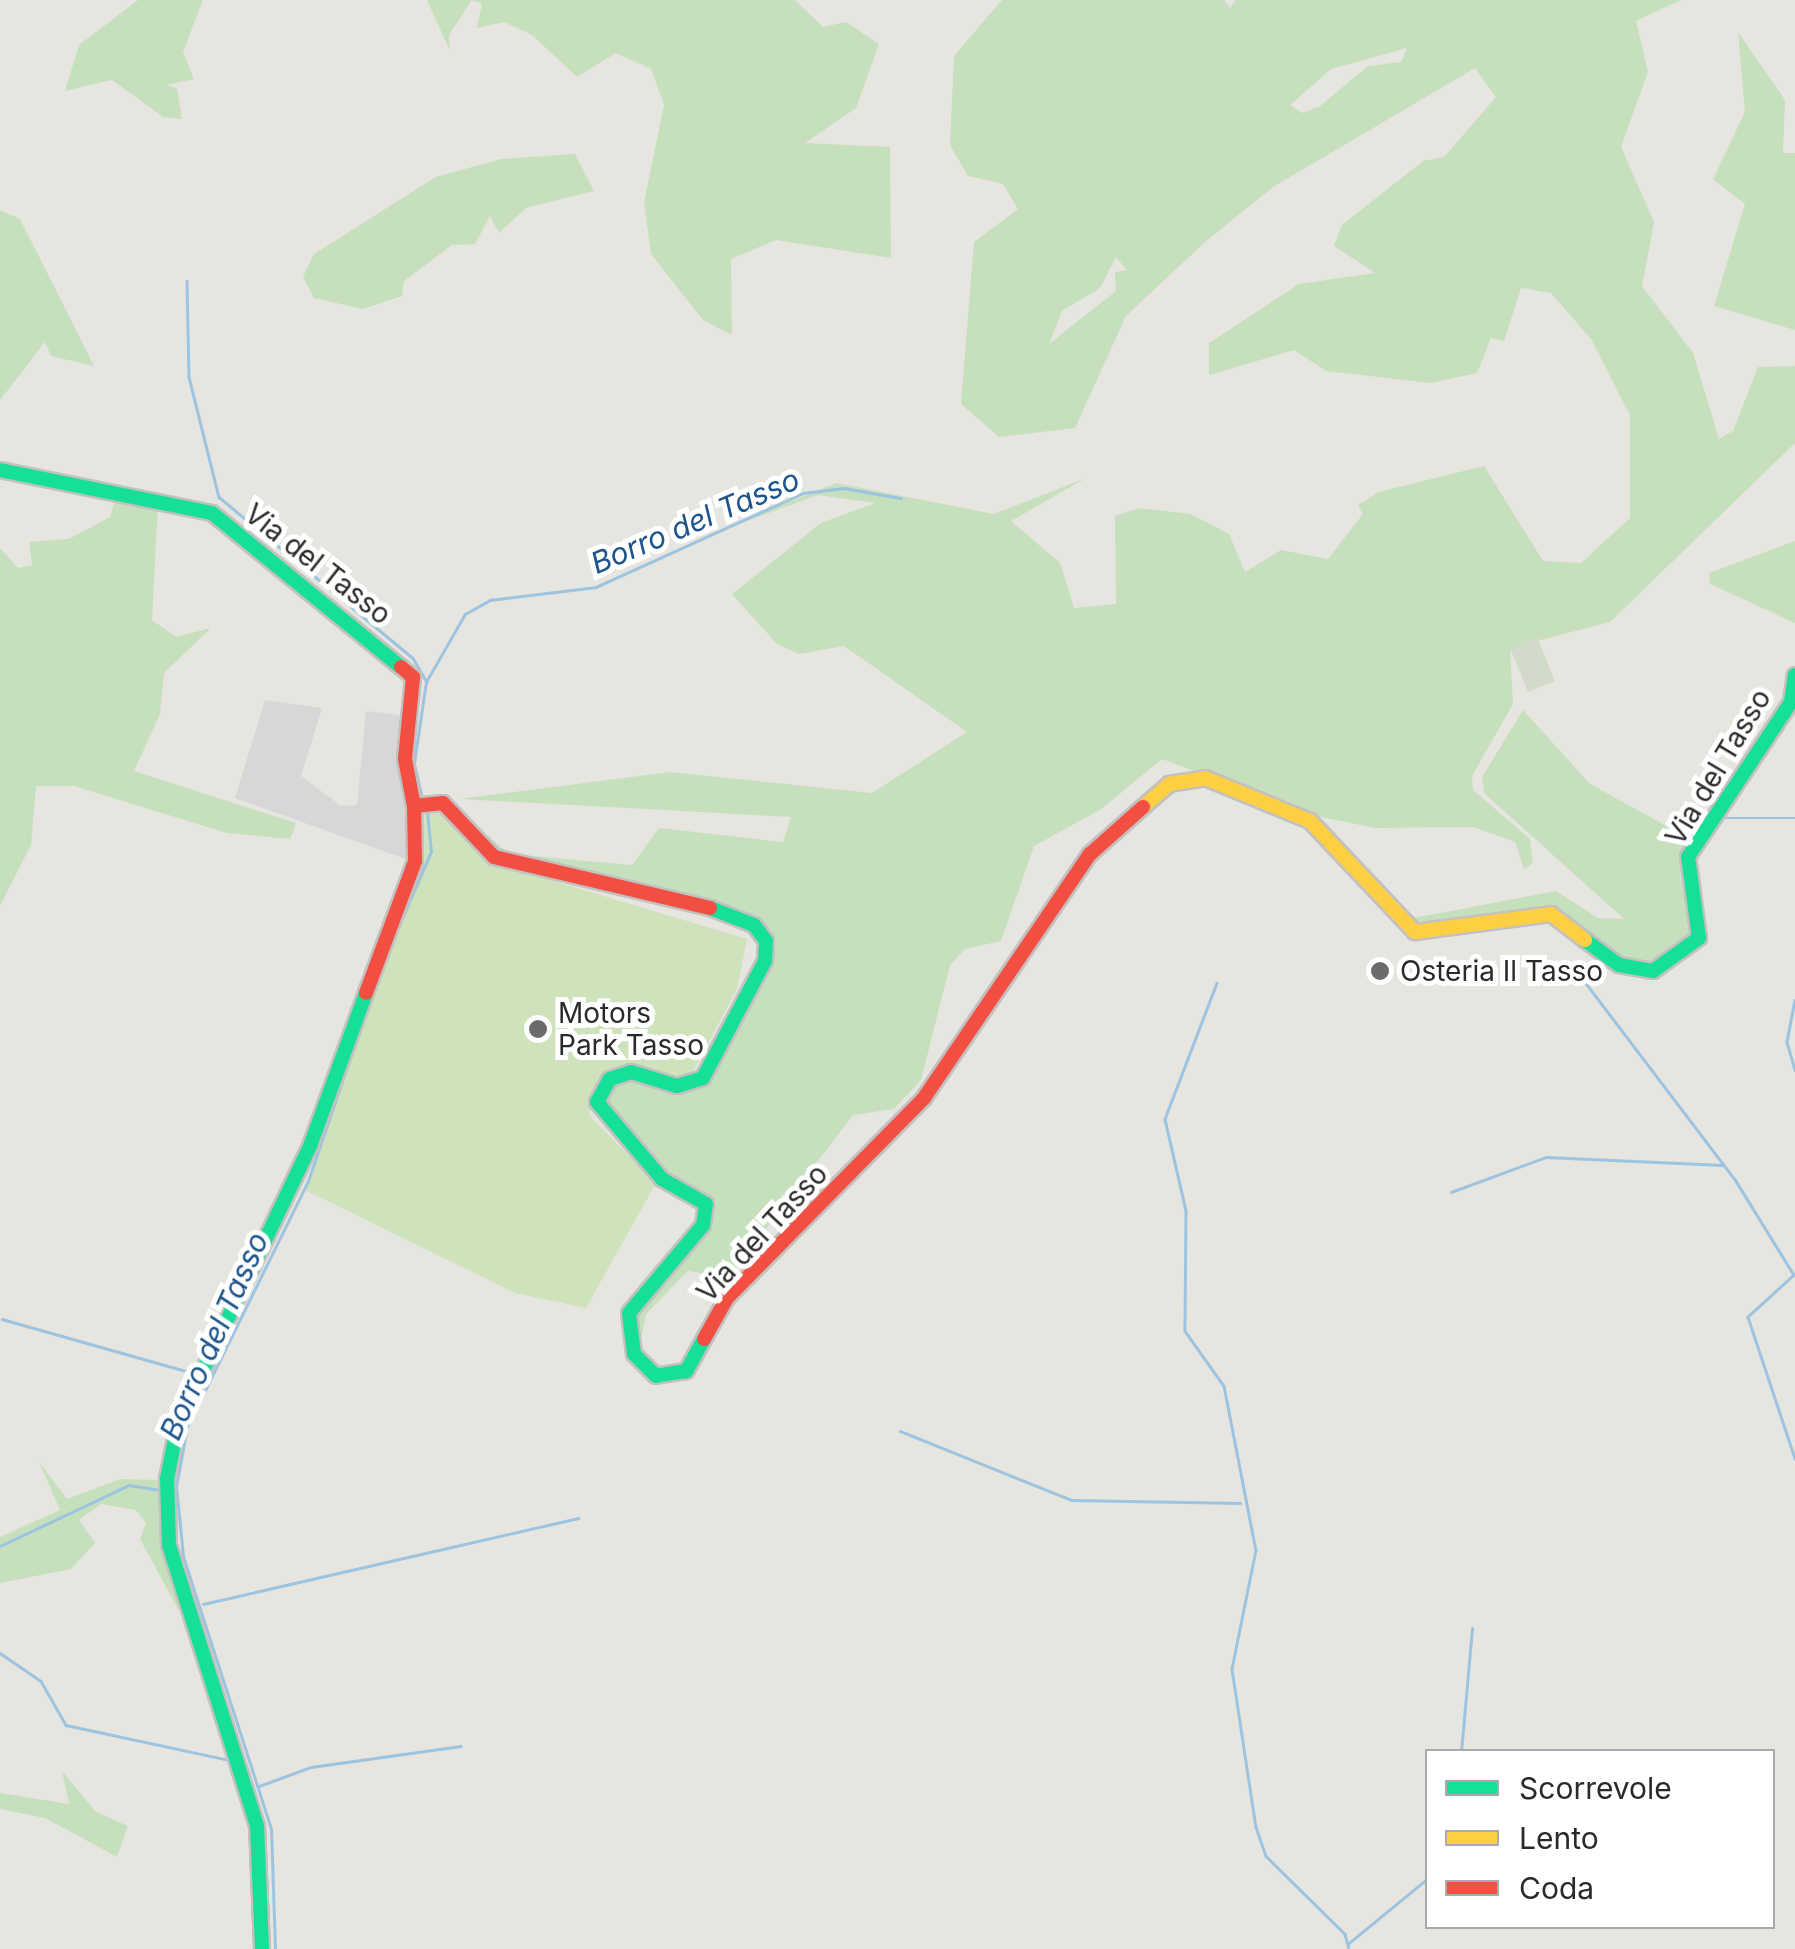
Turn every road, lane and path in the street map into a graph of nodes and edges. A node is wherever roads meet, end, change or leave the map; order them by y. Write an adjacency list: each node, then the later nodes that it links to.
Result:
1 (0, 470): 3 (street, Via del Tasso)
2 (1795, 675): 3 (street, Via del Tasso)
3 (414, 806): 4 (street)
4 (262, 1949)

